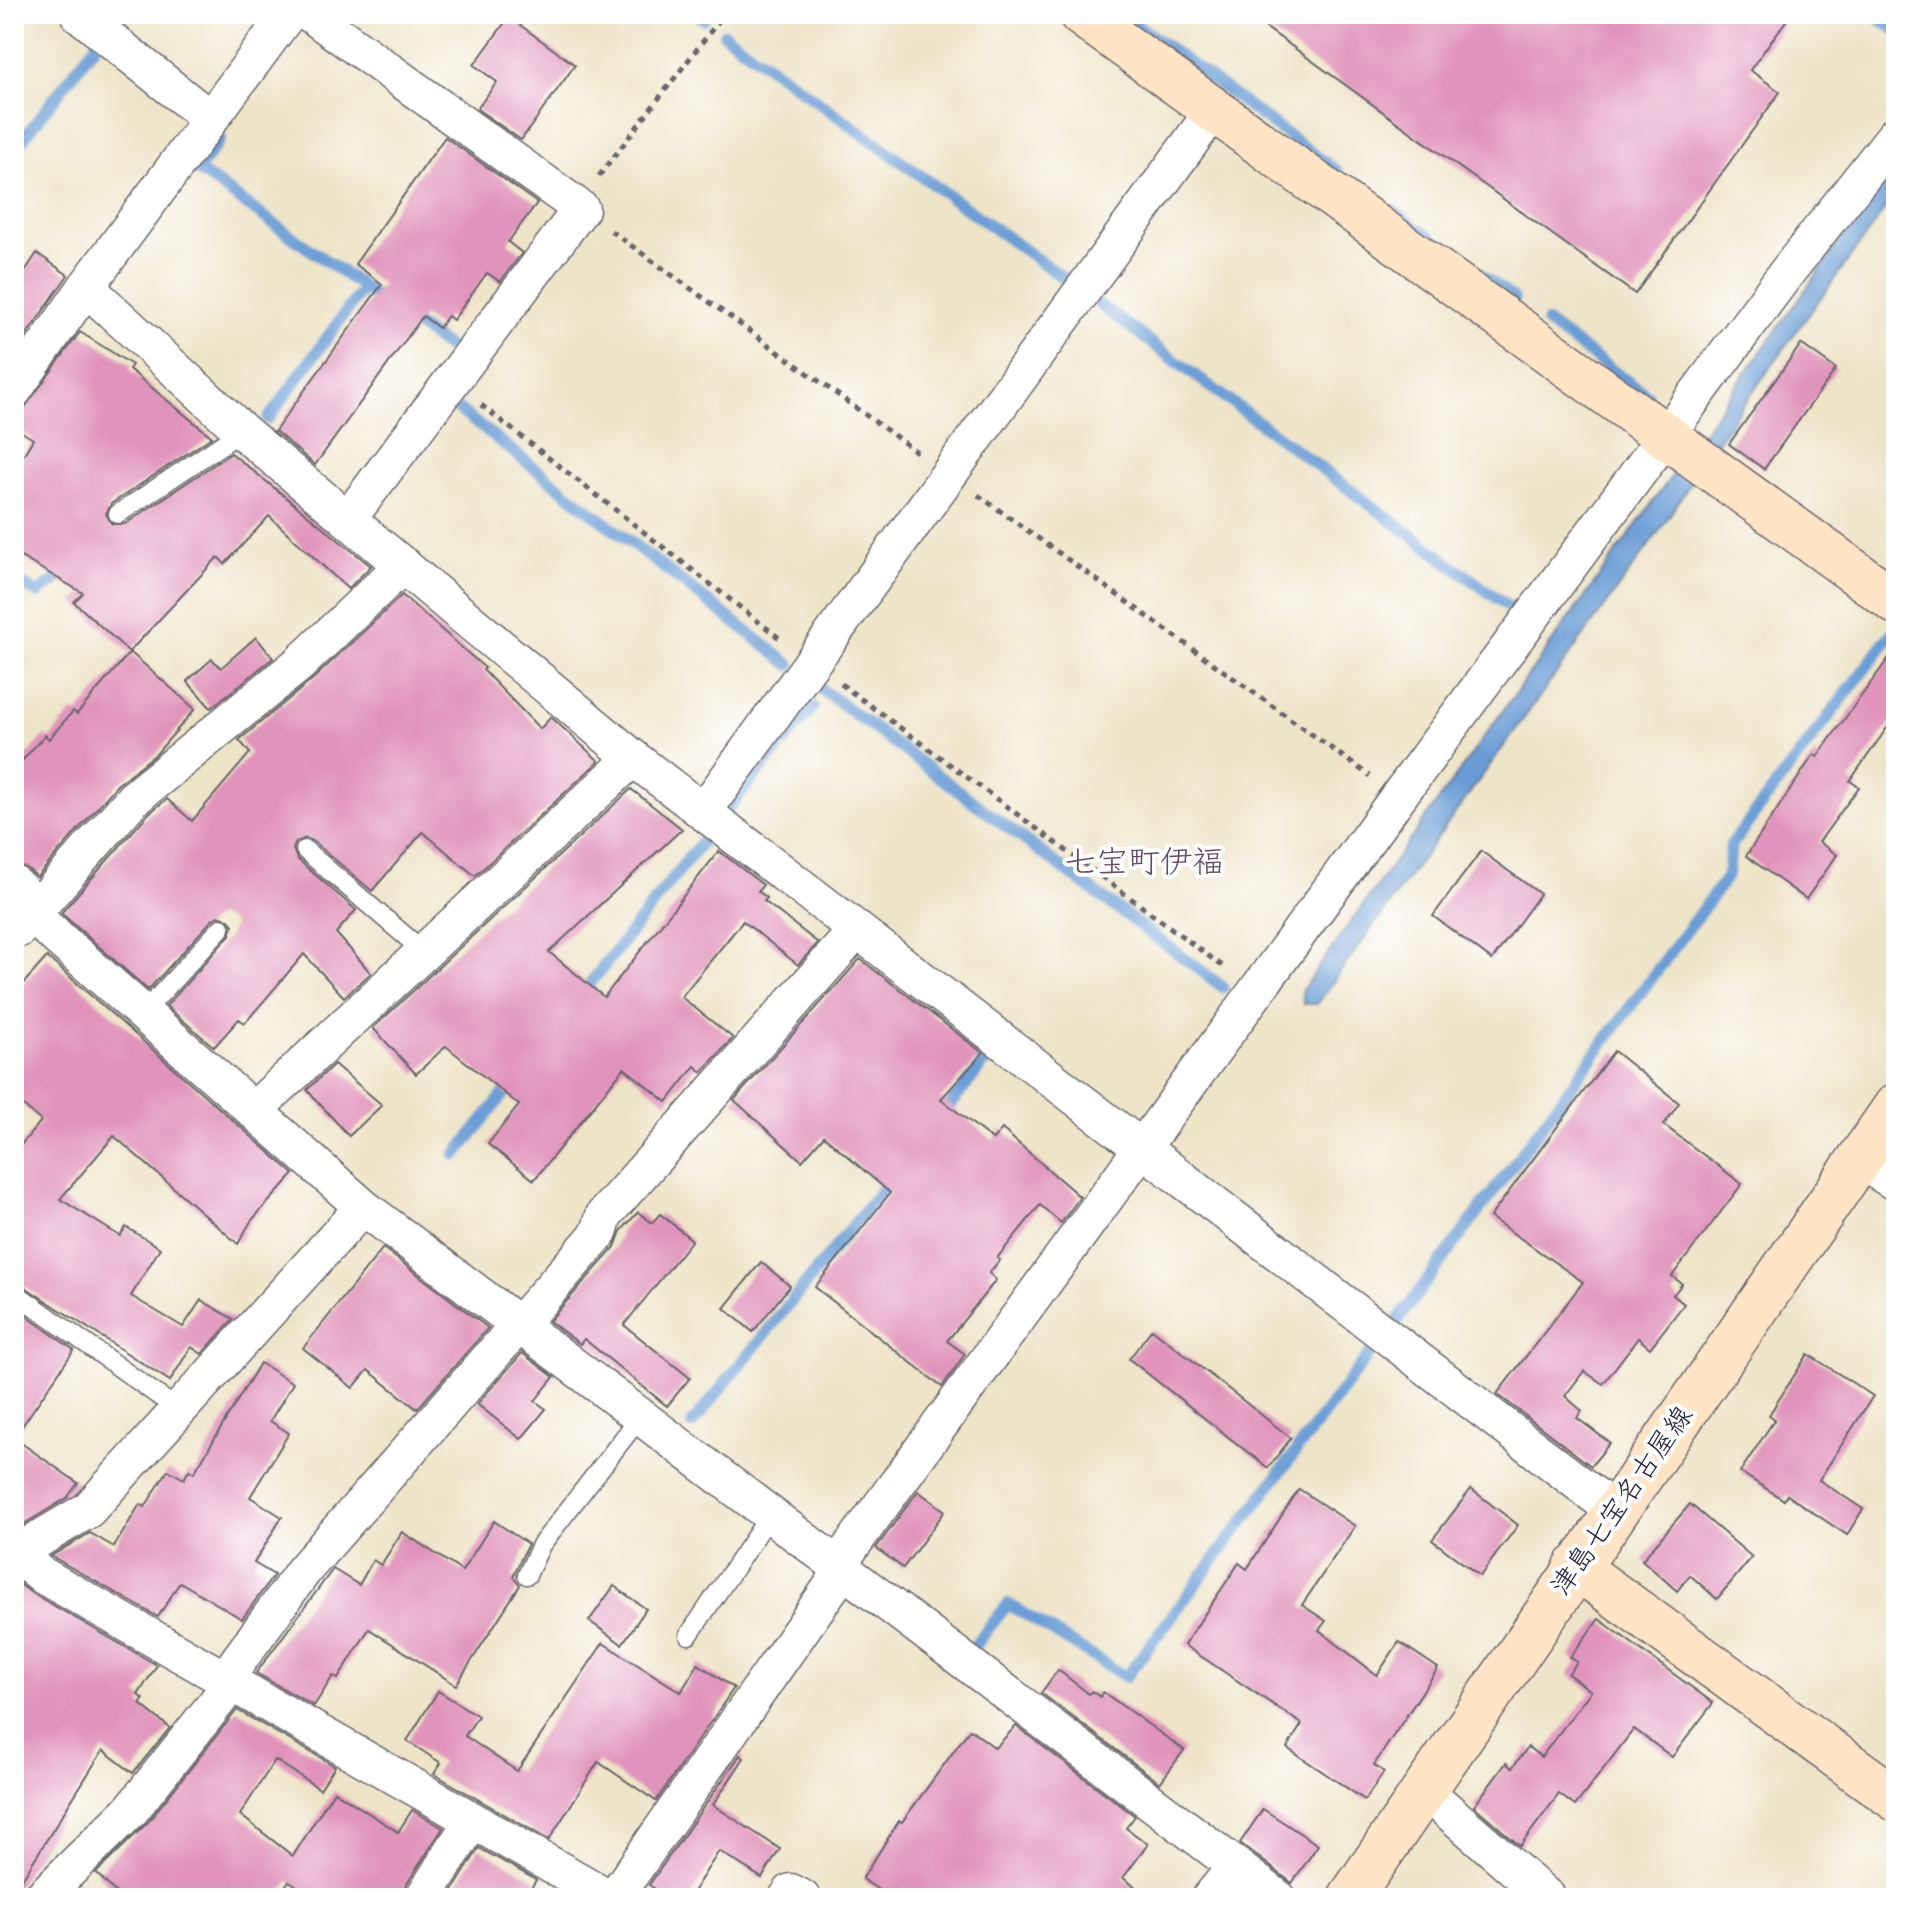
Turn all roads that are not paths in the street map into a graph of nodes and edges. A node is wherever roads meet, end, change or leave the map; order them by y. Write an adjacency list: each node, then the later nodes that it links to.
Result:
1 (79, 14): 6 (street)
2 (288, 14): 6 (street)
3 (310, 14): 13 (street)
4 (1081, 14): 5 (street)
5 (1214, 110): 11 (street); 17 (street)
6 (210, 119): 8 (street)
7 (1896, 134): 11 (street)
8 (86, 287): 9 (street); 10 (street)
9 (14, 390)
10 (242, 431): 12 (lane); 13 (street)
11 (1686, 451): 15 (street); 27 (street)
12 (118, 514)
13 (348, 519): 14 (street)
14 (403, 565): 16 (street); 20 (street)
15 (1896, 602)
16 (633, 758): 17 (street); 23 (street)
17 (703, 812): 22 (street)
18 (305, 850): 23 (lane)
19 (14, 884): 20 (street)
20 (23, 924): 24 (street)
21 (221, 928): 24 (lane)
22 (857, 930): 27 (street); 32 (street)
23 (424, 952): 26 (street)
24 (144, 1012): 26 (street)
25 (1896, 1106): 28 (street, 津島七宝名古屋線)
26 (255, 1109): 30 (street)
27 (1142, 1150): 35 (street); 39 (street)
28 (1859, 1160): 29 (street); 35 (street, 津島七宝名古屋線)
29 (1896, 1183)
30 (363, 1207): 32 (street); 33 (street)
31 (14, 1292): 33 (lane)
32 (517, 1323): 34 (street); 42 (street)
33 (177, 1409): 37 (street)
34 (640, 1417): 36 (street); 40 (lane)
35 (1615, 1511): 38 (street, 津島七宝名古屋線)
36 (770, 1515): 39 (street); 41 (lane)
37 (15, 1554): 42 (street)
38 (1576, 1567): 43 (street, 津島七宝名古屋線); 44 (street)
39 (840, 1568): 46 (street); 47 (street)
40 (527, 1575)
41 (689, 1635)
42 (225, 1679): 45 (street); 48 (street)
43 (1424, 1790): 54 (street, 津島七宝名古屋線); 55 (street)
44 (1896, 1799)
45 (472, 1821): 47 (street); 49 (street)
46 (1236, 1866): 52 (street); 53 (street)
47 (599, 1895)
48 (41, 1898)
49 (423, 1898)
50 (787, 1898): 51 (street)
51 (802, 1898)
52 (1210, 1898)
53 (1278, 1898)
54 (1350, 1898)
55 (1548, 1898)

